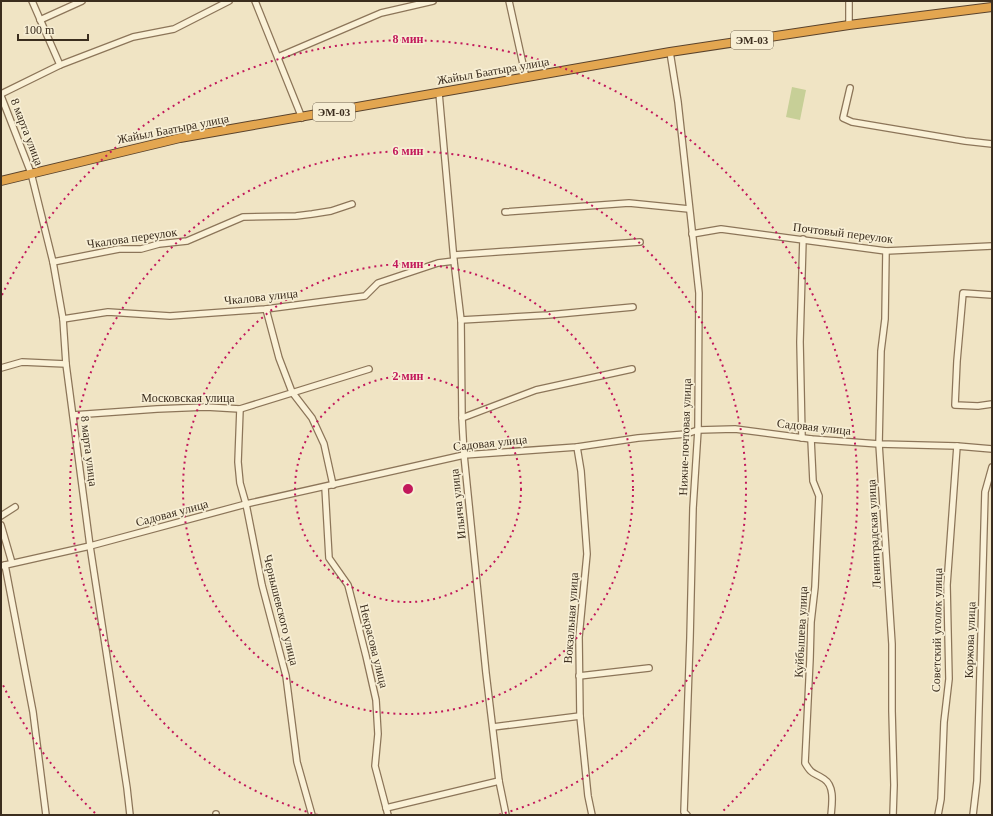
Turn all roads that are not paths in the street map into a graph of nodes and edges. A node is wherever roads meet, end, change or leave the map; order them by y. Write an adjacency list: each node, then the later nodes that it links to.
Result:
1 (32, 1): 9 (street)
2 (82, 1): 9 (street)
3 (229, 1): 13 (street)
4 (255, 1): 12 (street)
5 (433, 1): 12 (street)
6 (509, 1): 14 (street)
7 (849, 1): 10 (street)
8 (992, 7): 10 (highway, Жайыл Баатыра улица / ЭМ-03)
9 (40, 20): 13 (street)
10 (849, 25): 11 (highway, Жайыл Баатыра улица / ЭМ-03)
11 (670, 56): 14 (highway, Жайыл Баатыра улица / ЭМ-03); 23 (street, Нижне-почтовая улица)
12 (278, 57): 18 (street)
13 (60, 65): 17 (street)
14 (526, 78): 16 (highway, Жайыл Баатыра улица / ЭМ-03)
15 (850, 88): 19 (street)
16 (439, 93): 18 (highway, Жайыл Баатыра улица / ЭМ-03); 30 (street, Ильича улица)
17 (1, 95): 20 (street, 8 марта улица)
18 (302, 118): 20 (highway, Жайыл Баатыра улица / ЭМ-03)
19 (992, 144)
20 (31, 172): 21 (highway, Жайыл Баатыра улица / ЭМ-03); 32 (street, 8 марта улица)
21 (1, 180)
22 (352, 204): 32 (street, Чкалова переулок)
23 (689, 209): 24 (street); 25 (street, Нижне-почтовая улица)
24 (505, 212)
25 (692, 234): 26 (street, Почтовый переулок); 47 (street, Нижне-почтовая улица)
26 (803, 239): 29 (street, Почтовый переулок); 48 (street)
27 (640, 242): 30 (street)
28 (992, 246): 29 (street, Почтовый переулок)
29 (886, 251): 50 (street, Ленинградская улица)
30 (454, 255): 31 (street, Ильича улица)
31 (454, 261): 35 (street, Чкалова улица); 37 (street, Ильича улица)
32 (53, 262): 36 (street, 8 марта улица)
33 (992, 295): 43 (street)
34 (633, 307): 37 (street)
35 (266, 309): 36 (street, Чкалова улица); 42 (street)
36 (62, 319): 38 (street, 8 марта улица)
37 (461, 320): 46 (street, Ильича улица)
38 (66, 364): 39 (street); 45 (street, 8 марта улица)
39 (1, 368)
40 (369, 369): 42 (street, Московская улица)
41 (632, 369): 46 (street)
42 (292, 392): 44 (street, Московская улица); 56 (street)
43 (992, 404)
44 (240, 409): 45 (street, Московская улица); 58 (street, Чернышевского улица)
45 (73, 414): 62 (street, 8 марта улица)
46 (462, 418): 54 (street, Ильича улица)
47 (698, 430): 48 (street, Садовая улица); 52 (street, Садовая улица); 77 (street, Нижне-почтовая улица)
48 (802, 438): 49 (street, Садовая улица)
49 (811, 439): 50 (street, Садовая улица); 78 (street, Куйбышева улица)
50 (879, 444): 51 (street, Садовая улица); 79 (street, Ленинградская улица)
51 (957, 446): 53 (street, Садовая улица); 80 (street, Советский уголок улица)
52 (577, 447): 54 (street, Садовая улица); 66 (street, Вокзальная улица)
53 (992, 448)
54 (464, 455): 56 (street, Садовая улица); 68 (street, Ильича улица)
55 (992, 467): 81 (street, Коржова улица)
56 (333, 485): 57 (street, Садовая улица)
57 (325, 487): 58 (street, Садовая улица); 70 (street, Некрасова улица)
58 (246, 504): 62 (street, Садовая улица); 73 (street, Чернышевского улица)
59 (14, 507): 60 (street)
60 (1, 516)
61 (1, 525): 63 (street)
62 (90, 546): 63 (street, Садовая улица); 72 (street, 8 марта улица)
63 (12, 564): 64 (street, Садовая улица)
64 (3, 565): 71 (street)
65 (649, 668): 66 (street)
66 (579, 676): 67 (street, Вокзальная улица)
67 (580, 716): 68 (street); 76 (street, Вокзальная улица)
68 (492, 727): 69 (street, Ильича улица)
69 (499, 781): 70 (street); 75 (street, Ильича улица)
70 (386, 808): 74 (street, Некрасова улица)
71 (46, 815)
72 (130, 815)
73 (312, 815)
74 (388, 815)
75 (506, 815)
76 (592, 815)
77 (687, 815)
78 (831, 815)
79 (893, 815)
80 (938, 815)
81 (973, 815)

